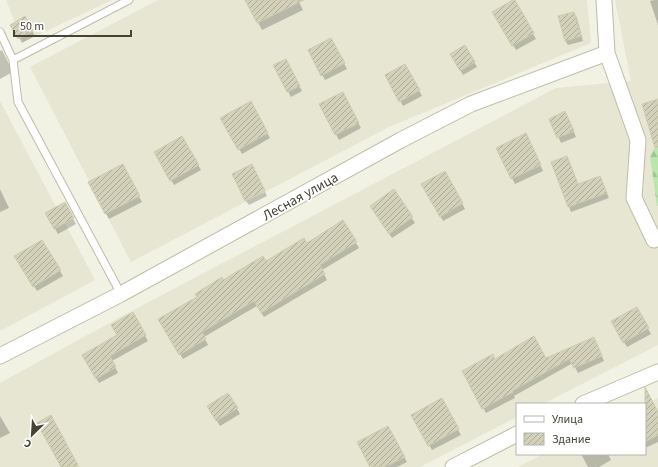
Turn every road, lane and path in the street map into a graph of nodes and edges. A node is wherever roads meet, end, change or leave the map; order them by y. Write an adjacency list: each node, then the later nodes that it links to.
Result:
1 (129, 0): 5 (lane)
2 (604, 0): 4 (street)
3 (0, 32): 5 (lane)
4 (607, 53): 6 (street); 7 (street, Лесная улица)
5 (13, 60): 7 (lane)
6 (654, 240)
7 (121, 294): 8 (street, Лесная улица)
8 (0, 356)
9 (658, 372): 10 (street)
10 (585, 403)
11 (516, 435): 12 (street)
12 (453, 467)

